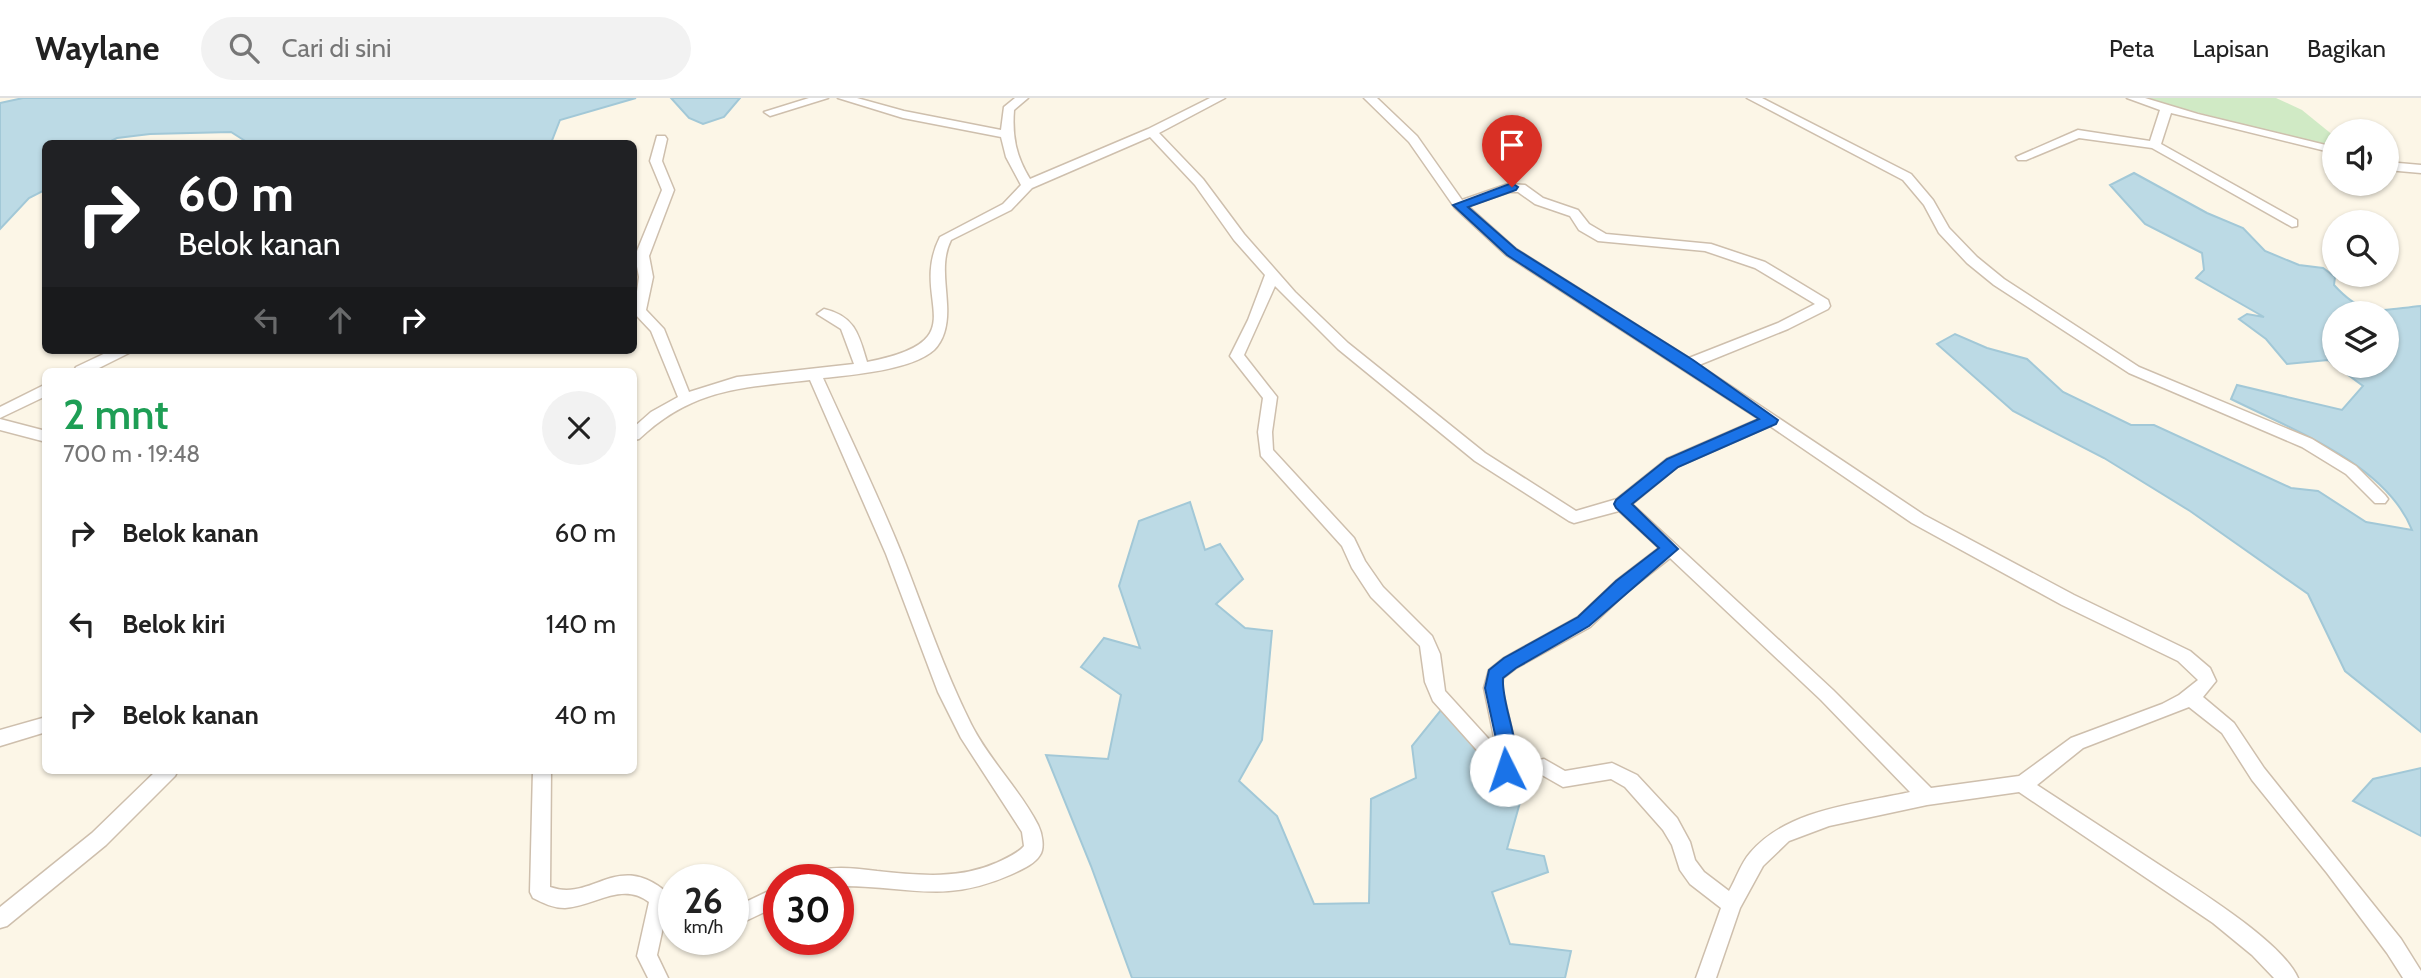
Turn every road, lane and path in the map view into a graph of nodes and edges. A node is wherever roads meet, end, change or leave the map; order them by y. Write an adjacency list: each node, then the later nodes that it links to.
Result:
1 (822, 98): 9 (street)
2 (844, 98): 11 (street)
3 (1022, 98): 11 (street)
4 (1219, 98): 10 (street)
5 (1370, 98): 19 (street)
6 (1753, 98): 36 (street)
7 (2133, 98): 8 (street)
8 (2166, 109): 13 (street); 14 (street)
9 (770, 112)
10 (1152, 132): 18 (street); 22 (street)
11 (1005, 134): 18 (street)
12 (661, 139): 21 (street)
13 (2155, 145): 15 (street); 20 (street)
14 (2322, 147)
15 (2022, 157)
16 (2399, 167): 17 (street)
17 (2421, 169)
18 (1028, 185): 26 (street)
19 (1459, 205): 25 (street); 25 (street)
20 (2292, 223)
21 (638, 255): 30 (street)
22 (1272, 275): 37 (street); 42 (street)
23 (824, 314): 26 (street)
24 (116, 354): 27 (street)
25 (1688, 363): 32 (street)
26 (862, 367): 28 (street)
27 (86, 368)
28 (814, 373): 30 (street); 47 (street)
29 (42, 391): 31 (street)
30 (686, 400): 34 (street)
31 (0, 413)
32 (1771, 420): 37 (street); 39 (street)
33 (0, 424): 35 (street)
34 (637, 433)
35 (42, 436)
36 (2380, 499)
37 (1622, 504): 38 (street)
38 (1670, 549): 42 (street); 46 (street)
39 (2190, 697): 45 (street); 55 (street)
40 (42, 725): 41 (street)
41 (0, 738)
42 (1506, 770): 49 (street)
43 (165, 774): 51 (street)
44 (542, 774): 48 (street)
45 (2021, 784): 46 (street); 54 (street)
46 (1927, 797): 49 (street)
47 (854, 877)
48 (658, 897)
49 (1732, 905): 53 (street)
50 (658, 907): 52 (street)
51 (0, 919)
52 (657, 978)
53 (1706, 978)
54 (2288, 978)
55 (2414, 978)

